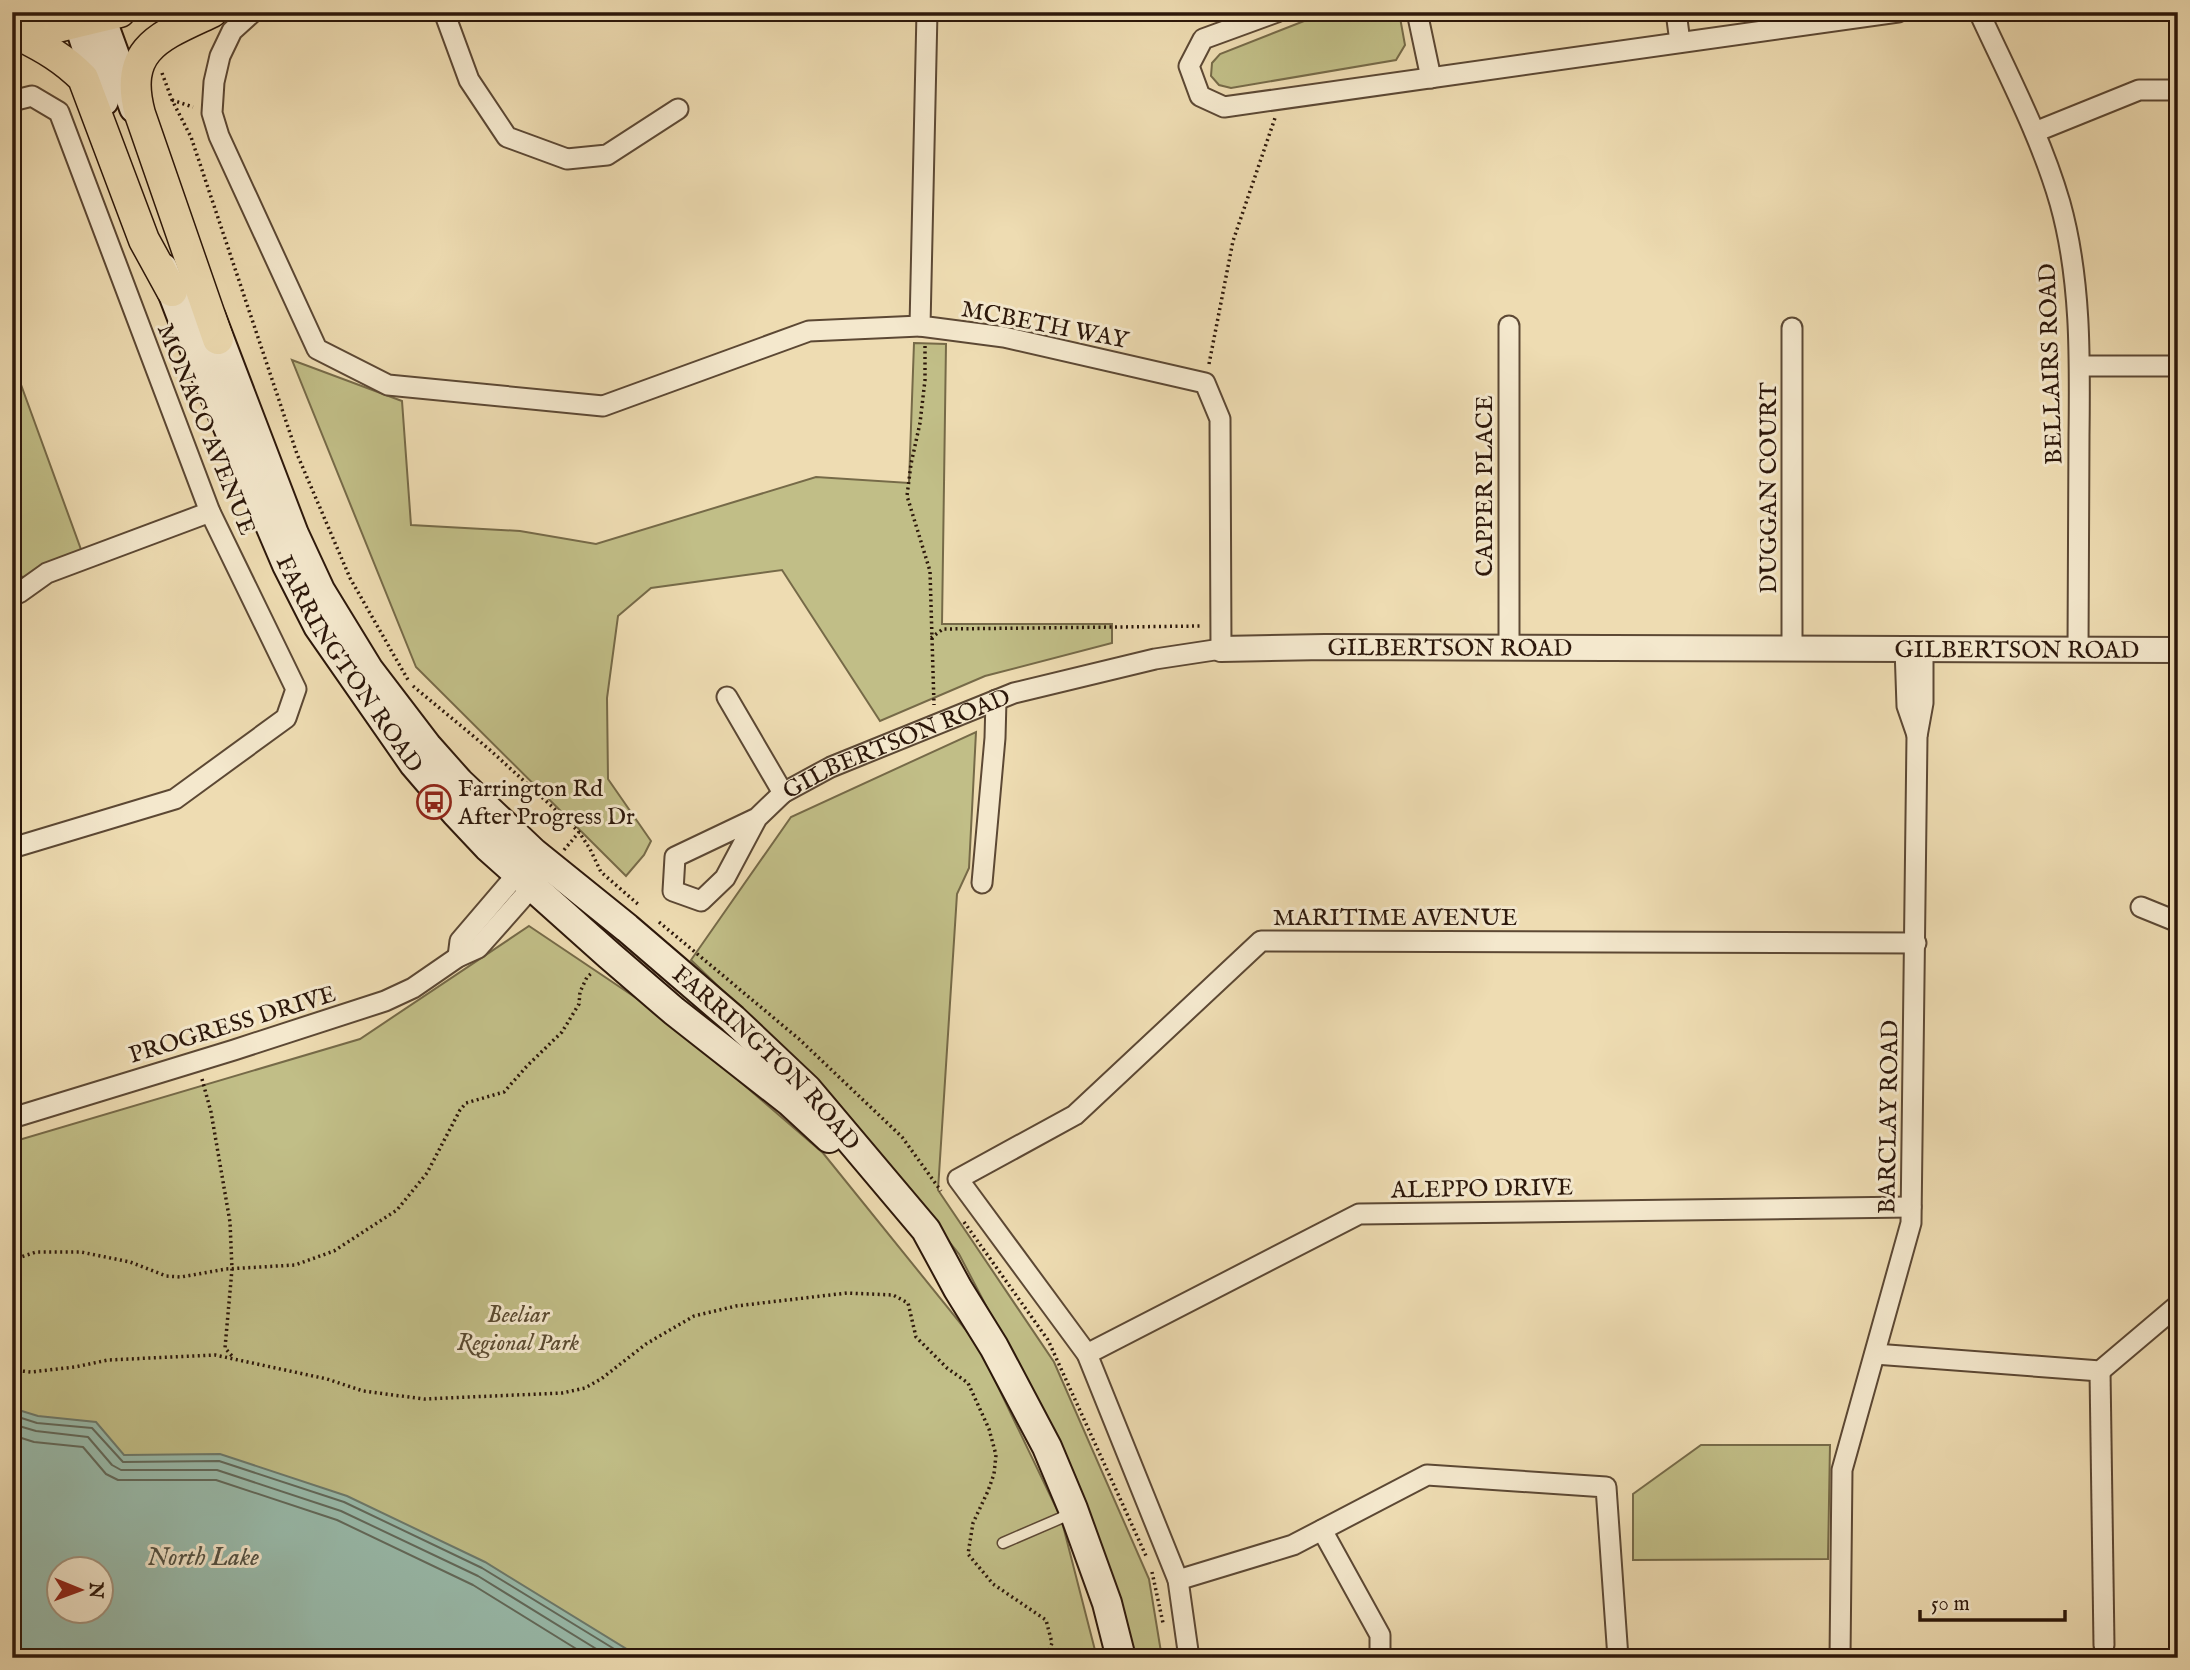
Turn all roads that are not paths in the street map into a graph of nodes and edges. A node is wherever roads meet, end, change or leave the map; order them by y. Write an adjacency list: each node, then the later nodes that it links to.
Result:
1 (212, 12): 22 (main road)
2 (253, 12): 19 (street, MCBETH WAY)
3 (444, 12): 16 (street)
4 (927, 12): 19 (street)
5 (1277, 12): 13 (street)
6 (1417, 12): 13 (street)
7 (1676, 12): 12 (street)
8 (1898, 12): 12 (street)
9 (1979, 12): 17 (street, BELLAIRS ROAD)
10 (94, 15): 11 (main road); 18 (main road, FARRINGTON ROAD); 22 (main road, FARRINGTON ROAD)
11 (17, 37): 18 (main road)
12 (1680, 42): 13 (street)
13 (1431, 78)
14 (2178, 90): 17 (street)
15 (12, 102): 25 (street, MONACO AVENUE)
16 (678, 109)
17 (2035, 132): 23 (street, BELLAIRS ROAD)
18 (172, 291): 38 (main road, FARRINGTON ROAD)
19 (920, 326): 30 (street, MCBETH WAY)
20 (1508, 326): 27 (street, CAPPER PLACE)
21 (1792, 328): 28 (street, DUGGAN COURT)
22 (218, 339): 38 (main road, FARRINGTON ROAD)
23 (2080, 366): 24 (street); 31 (street, BELLAIRS ROAD)
24 (2178, 366)
25 (210, 512): 26 (street); 37 (street, MONACO AVENUE)
26 (19, 593)
27 (1509, 647): 28 (street, GILBERTSON ROAD); 30 (street, GILBERTSON ROAD)
28 (1792, 648): 29 (street, GILBERTSON ROAD)
29 (1914, 648): 31 (street, GILBERTSON ROAD); 42 (street, BARCLAY ROAD)
30 (1221, 649): 34 (street, GILBERTSON ROAD)
31 (2078, 649): 32 (street, GILBERTSON ROAD)
32 (2178, 650)
33 (727, 697): 35 (street)
34 (996, 700): 35 (street, GILBERTSON ROAD); 39 (street)
35 (783, 793): 36 (street, GILBERTSON ROAD)
36 (757, 818): 36 (street, GILBERTSON ROAD)
37 (12, 848)
38 (534, 870): 43 (street, PROGRESS DRIVE); 45 (main road, FARRINGTON ROAD); 45 (main road, FARRINGTON ROAD)
39 (982, 883)
40 (2141, 907): 41 (street)
41 (2178, 922)
42 (1916, 943): 44 (street, BARCLAY ROAD); 47 (street, MARITIME AVENUE)
43 (12, 1118)
44 (1912, 1207): 47 (street, ALEPPO DRIVE); 48 (street, BARCLAY ROAD)
45 (958, 1289): 50 (main road, FARRINGTON ROAD)
46 (2178, 1305): 49 (street)
47 (1087, 1354): 53 (street)
48 (1875, 1354): 49 (street); 59 (street, BARCLAY ROAD)
49 (2100, 1371): 54 (street)
50 (1073, 1509): 52 (lane); 55 (main road, FARRINGTON ROAD)
51 (1322, 1530): 53 (street); 57 (street); 58 (street)
52 (1003, 1543)
53 (1178, 1580): 56 (street)
54 (2104, 1645)
55 (1121, 1658)
56 (1189, 1658)
57 (1380, 1658)
58 (1618, 1658)
59 (1840, 1658)

